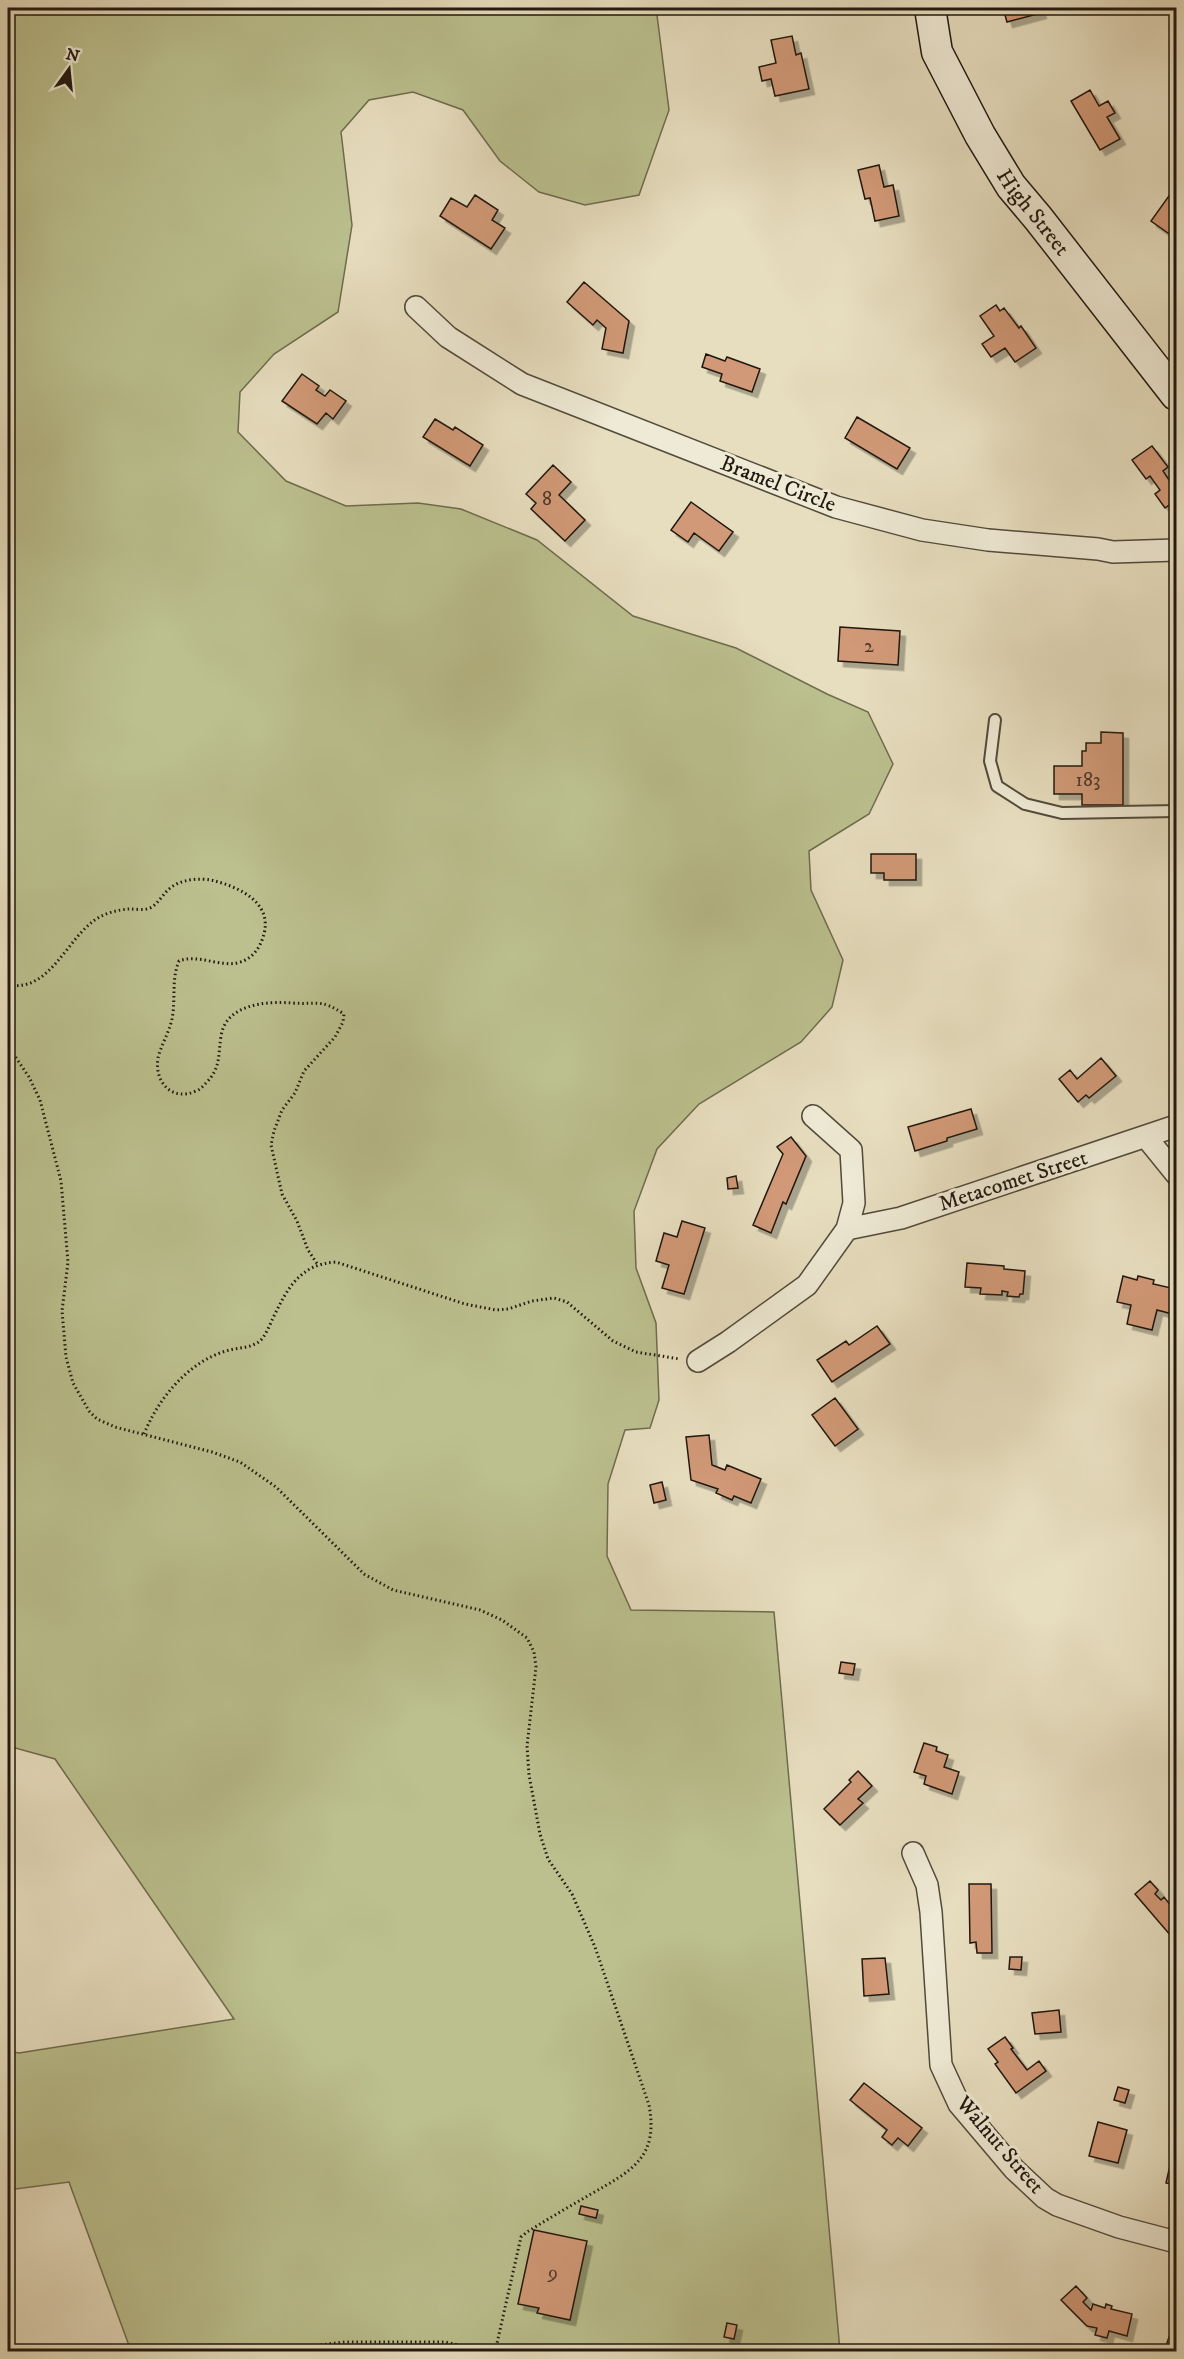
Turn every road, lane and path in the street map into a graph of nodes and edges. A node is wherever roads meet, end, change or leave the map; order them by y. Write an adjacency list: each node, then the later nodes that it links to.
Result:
1 (930, 8): 3 (street, High Street)
2 (416, 307): 4 (street, Bramel Circle)
3 (1176, 395)
4 (1176, 550)
5 (995, 720): 6 (lane)
6 (1176, 811)
7 (8, 985): 14 (path)
8 (8, 1046): 16 (path)
9 (813, 1116): 13 (street)
10 (1176, 1126): 11 (street, Metacomet Street)
11 (1146, 1137): 12 (street); 13 (street, Metacomet Street)
12 (1176, 1174)
13 (847, 1229): 15 (street)
14 (318, 1265): 15 (path); 16 (path)
15 (698, 1361)
16 (144, 1434): 21 (path)
17 (914, 1853): 18 (street, Walnut Street)
18 (1176, 2242)
19 (258, 2352): 20 (path)
20 (489, 2352)
21 (495, 2352)

